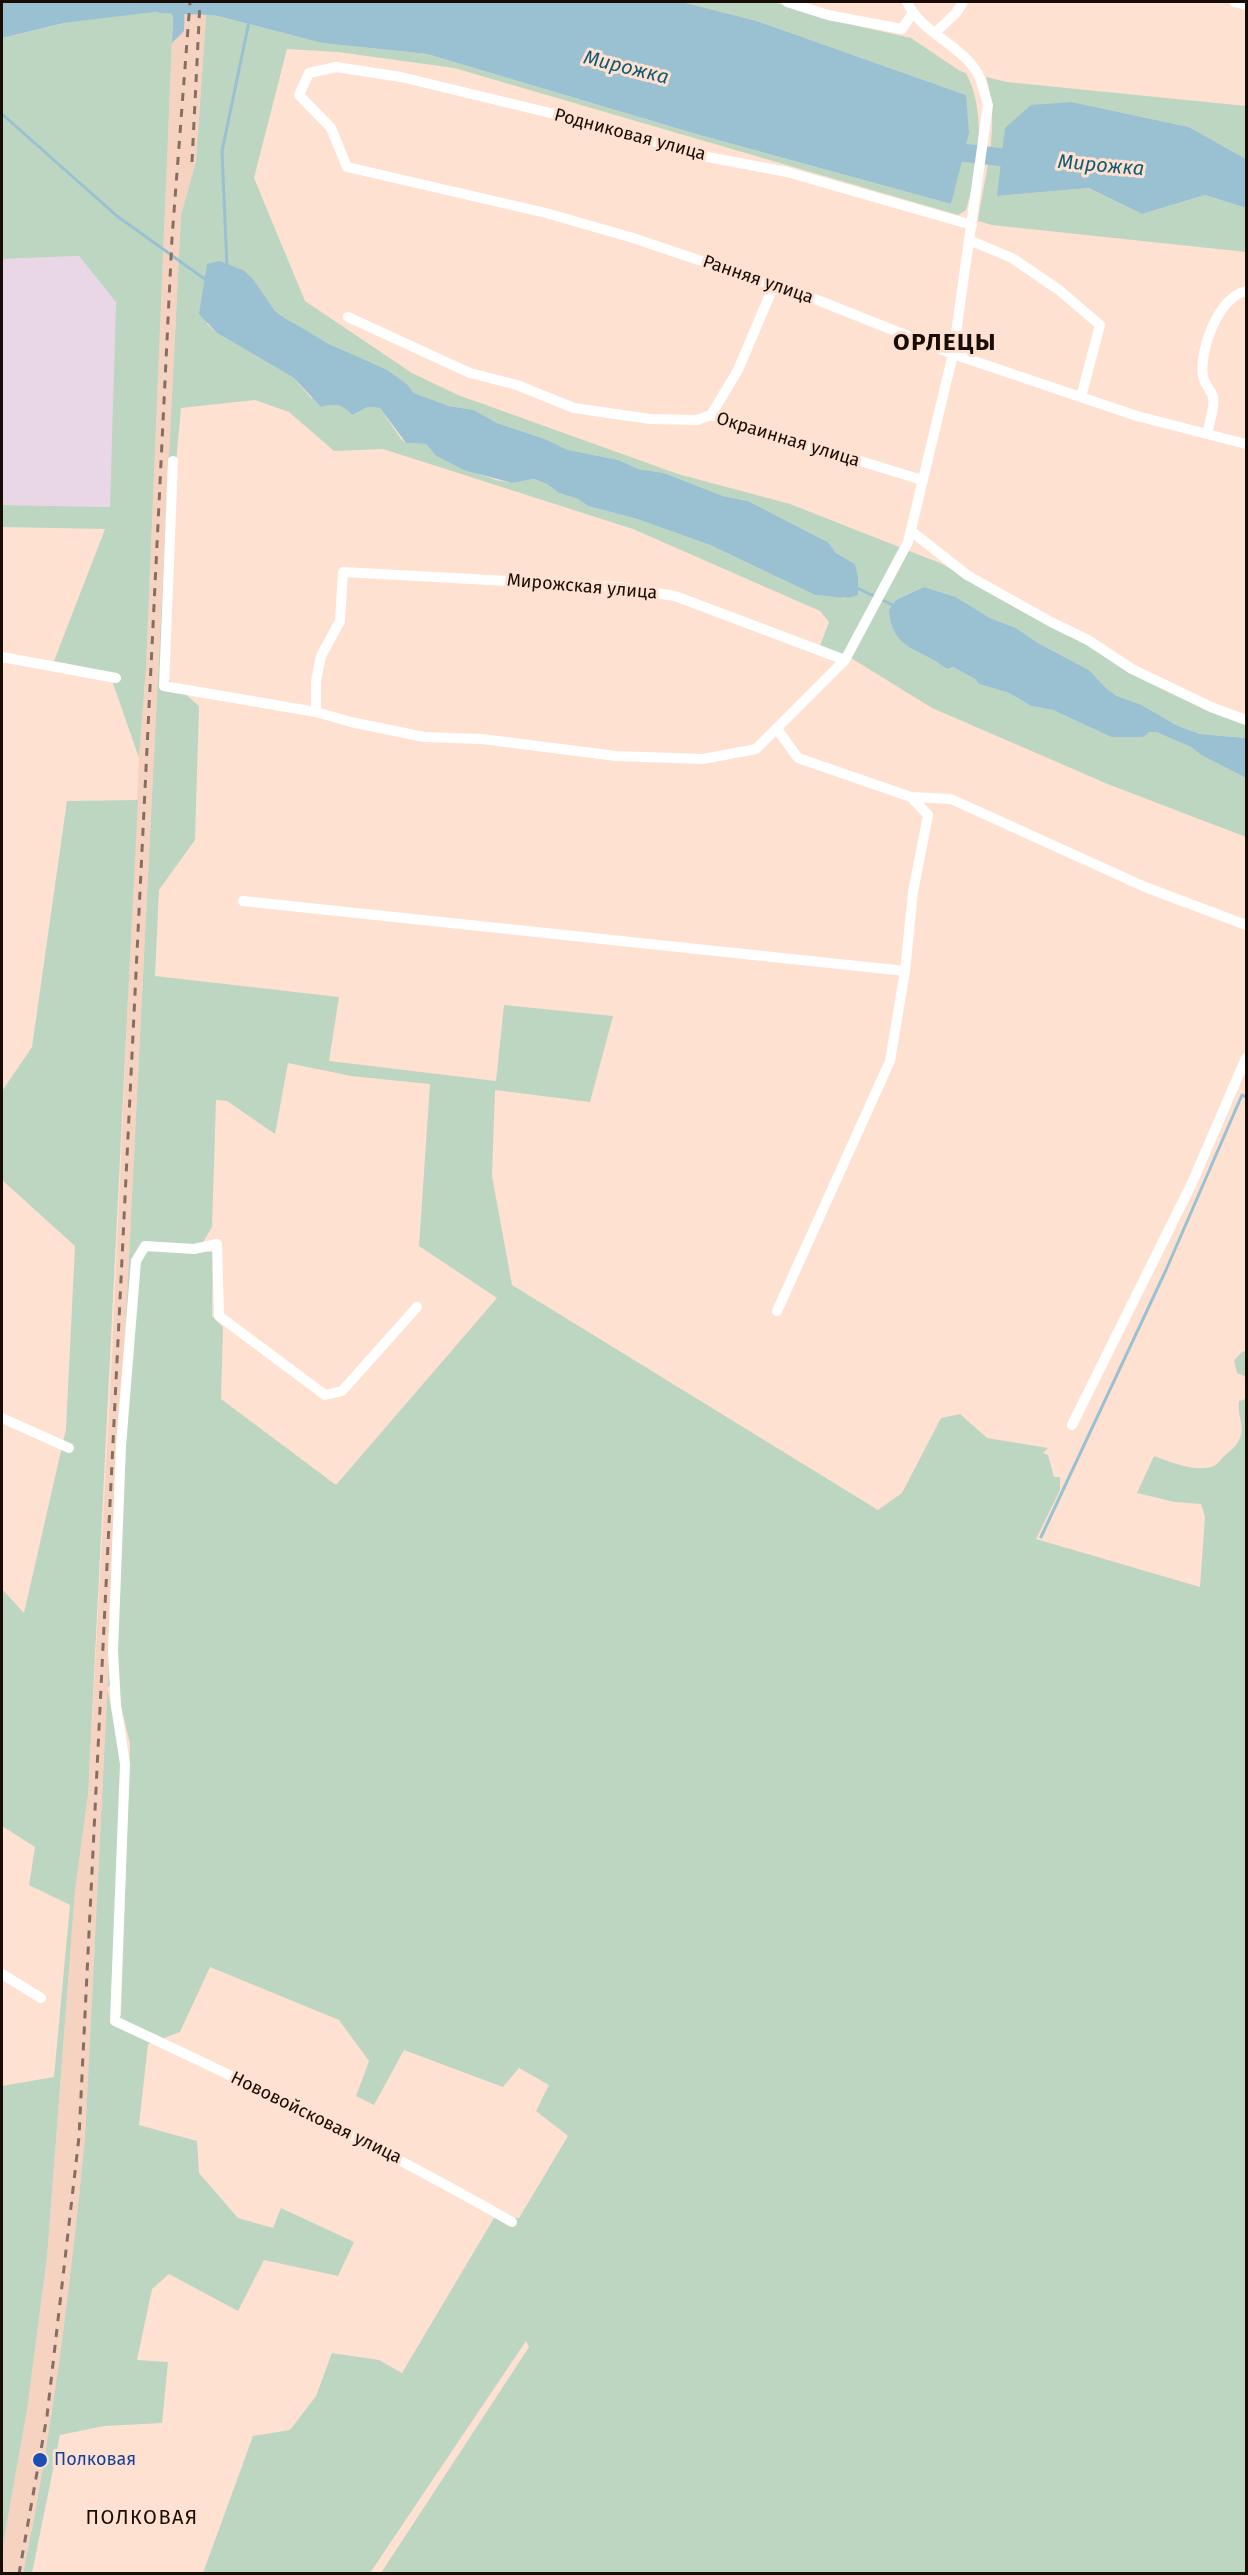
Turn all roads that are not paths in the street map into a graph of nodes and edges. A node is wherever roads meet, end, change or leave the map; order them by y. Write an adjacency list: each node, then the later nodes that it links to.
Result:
1 (787, 2): 6 (street)
2 (907, 2): 6 (street)
3 (963, 2): 7 (street)
4 (1234, 2): 5 (street)
5 (1246, 5)
6 (912, 14): 7 (street)
7 (935, 33): 9 (street)
8 (299, 94): 9 (street, Родниковая улица); 11 (street, Ранняя улица)
9 (972, 225): 10 (street)
10 (969, 240): 14 (street); 15 (street)
11 (774, 285): 14 (street, Ранняя улица); 16 (street)
12 (1246, 291): 17 (street)
13 (348, 317): 16 (street, Окраинная улица)
14 (953, 354): 15 (street, Ранняя улица); 20 (street)
15 (1081, 397): 17 (street, Ранняя улица)
16 (711, 415): 20 (street, Окраинная улица)
17 (1207, 434): 18 (street, Ранняя улица)
18 (1246, 444)
19 (173, 461): 25 (street)
20 (922, 480): 21 (street)
21 (911, 531): 23 (street); 26 (street)
22 (2, 657): 24 (street)
23 (845, 660): 25 (street, Мирожская улица); 27 (street)
24 (117, 678)
25 (316, 712): 27 (street)
26 (1246, 720)
27 (777, 729): 28 (street)
28 (911, 797): 30 (street); 31 (street)
29 (243, 901): 31 (street)
30 (1246, 925)
31 (905, 971): 34 (street)
32 (1246, 1058): 36 (street)
33 (417, 1307): 40 (street, Нововойсковая улица)
34 (777, 1311)
35 (2, 1418): 37 (street)
36 (1072, 1425)
37 (69, 1448)
38 (2, 1974): 39 (street)
39 (41, 1998)
40 (512, 2222)

